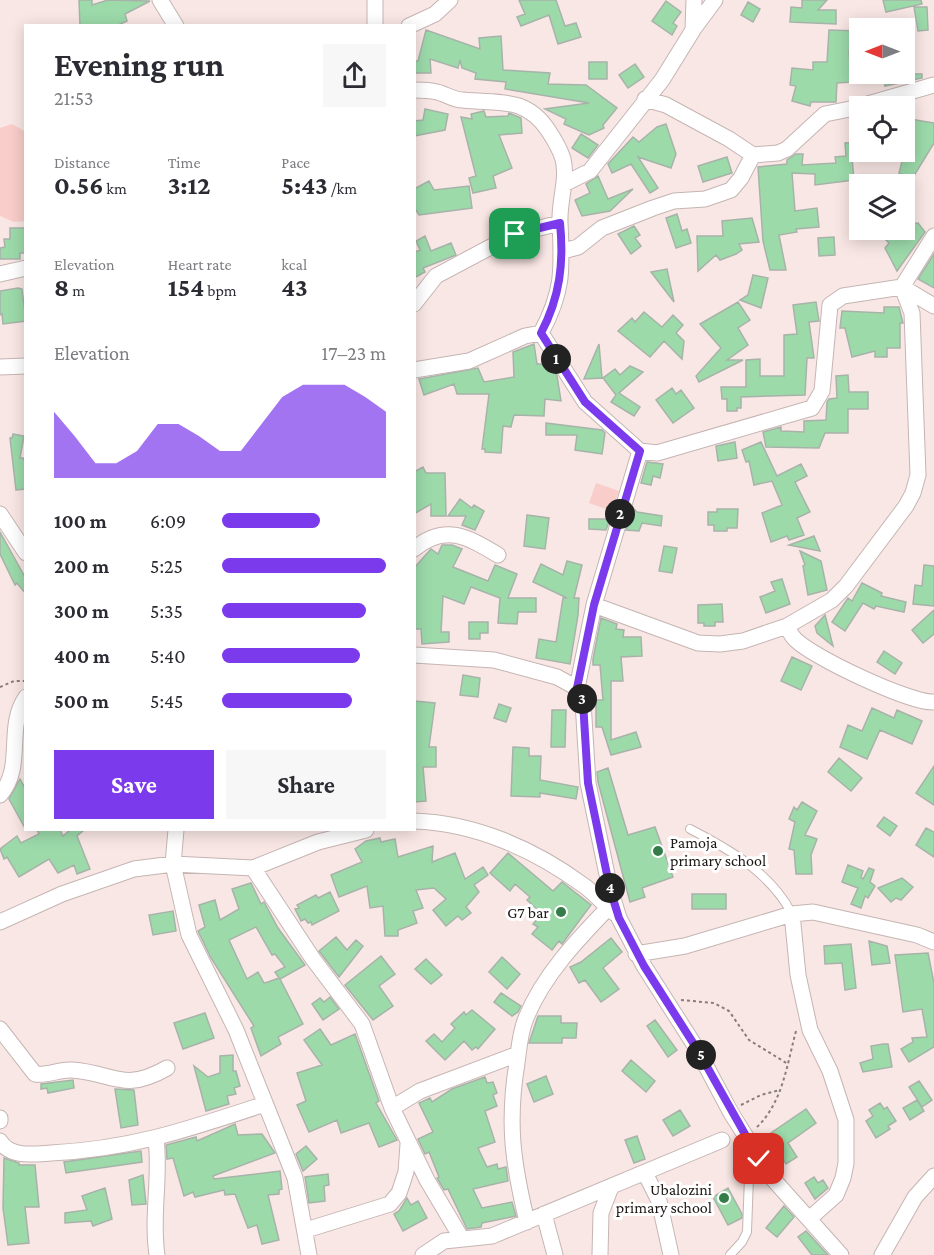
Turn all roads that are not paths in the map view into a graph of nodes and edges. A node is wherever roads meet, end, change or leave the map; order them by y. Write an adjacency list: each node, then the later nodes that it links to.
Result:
1 (160, 0): 6 (street)
2 (375, 0): 7 (street)
3 (450, 0): 8 (street)
4 (694, 0): 9 (street)
5 (715, 0): 9 (street)
6 (175, 24)
7 (375, 24)
8 (413, 24)
9 (693, 30): 13 (street)
10 (934, 85): 12 (street)
11 (416, 90): 16 (street)
12 (897, 96)
13 (645, 99): 15 (street); 16 (street)
14 (849, 109): 15 (street)
15 (753, 155): 19 (street)
16 (564, 184): 17 (street)
17 (560, 223): 19 (street); 23 (street)
18 (934, 236): 22 (street)
19 (563, 251): 25 (street)
20 (24, 268): 21 (street)
21 (0, 274)
22 (902, 287): 24 (street); 29 (street); 35 (street)
23 (416, 301)
24 (934, 306)
25 (541, 333): 28 (street); 29 (street)
26 (24, 366): 27 (street)
27 (0, 367)
28 (416, 370)
29 (640, 451): 34 (street)
30 (0, 514): 32 (street)
31 (416, 548): 33 (street)
32 (24, 550)
33 (498, 555)
34 (594, 605): 35 (street); 37 (street)
35 (787, 626): 39 (street)
36 (416, 655): 37 (street)
37 (577, 688): 47 (street)
38 (24, 702): 40 (street)
39 (934, 702)
40 (0, 795)
41 (416, 821): 47 (street)
42 (690, 829): 48 (lane)
43 (176, 831): 45 (street)
44 (362, 831): 46 (street)
45 (173, 864): 46 (street); 49 (street); 55 (street)
46 (253, 868): 56 (street)
47 (613, 913): 51 (street); 53 (street)
48 (792, 914): 50 (street); 51 (street); 66 (street)
49 (0, 922)
50 (934, 942)
51 (636, 954): 59 (street)
52 (0, 1029): 54 (street)
53 (518, 1054): 56 (street); 67 (street)
54 (167, 1068)
55 (265, 1104): 57 (street); 68 (street)
56 (392, 1108): 61 (street)
57 (156, 1139): 60 (street); 70 (street)
58 (722, 1140): 62 (street)
59 (749, 1140): 66 (street); 76 (lane)
60 (0, 1142)
61 (408, 1142): 68 (street); 69 (street)
62 (645, 1173): 64 (street); 75 (street)
63 (934, 1176): 78 (street)
64 (611, 1187): 65 (street); 74 (street)
65 (544, 1214): 67 (street); 73 (street)
66 (809, 1219): 77 (street)
67 (527, 1222): 69 (street)
68 (306, 1230): 71 (street)
69 (462, 1239): 72 (street)
70 (157, 1255)
71 (309, 1255)
72 (423, 1255)
73 (555, 1255)
74 (600, 1255)
75 (671, 1255)
76 (730, 1255)
77 (840, 1255)
78 (882, 1255)

